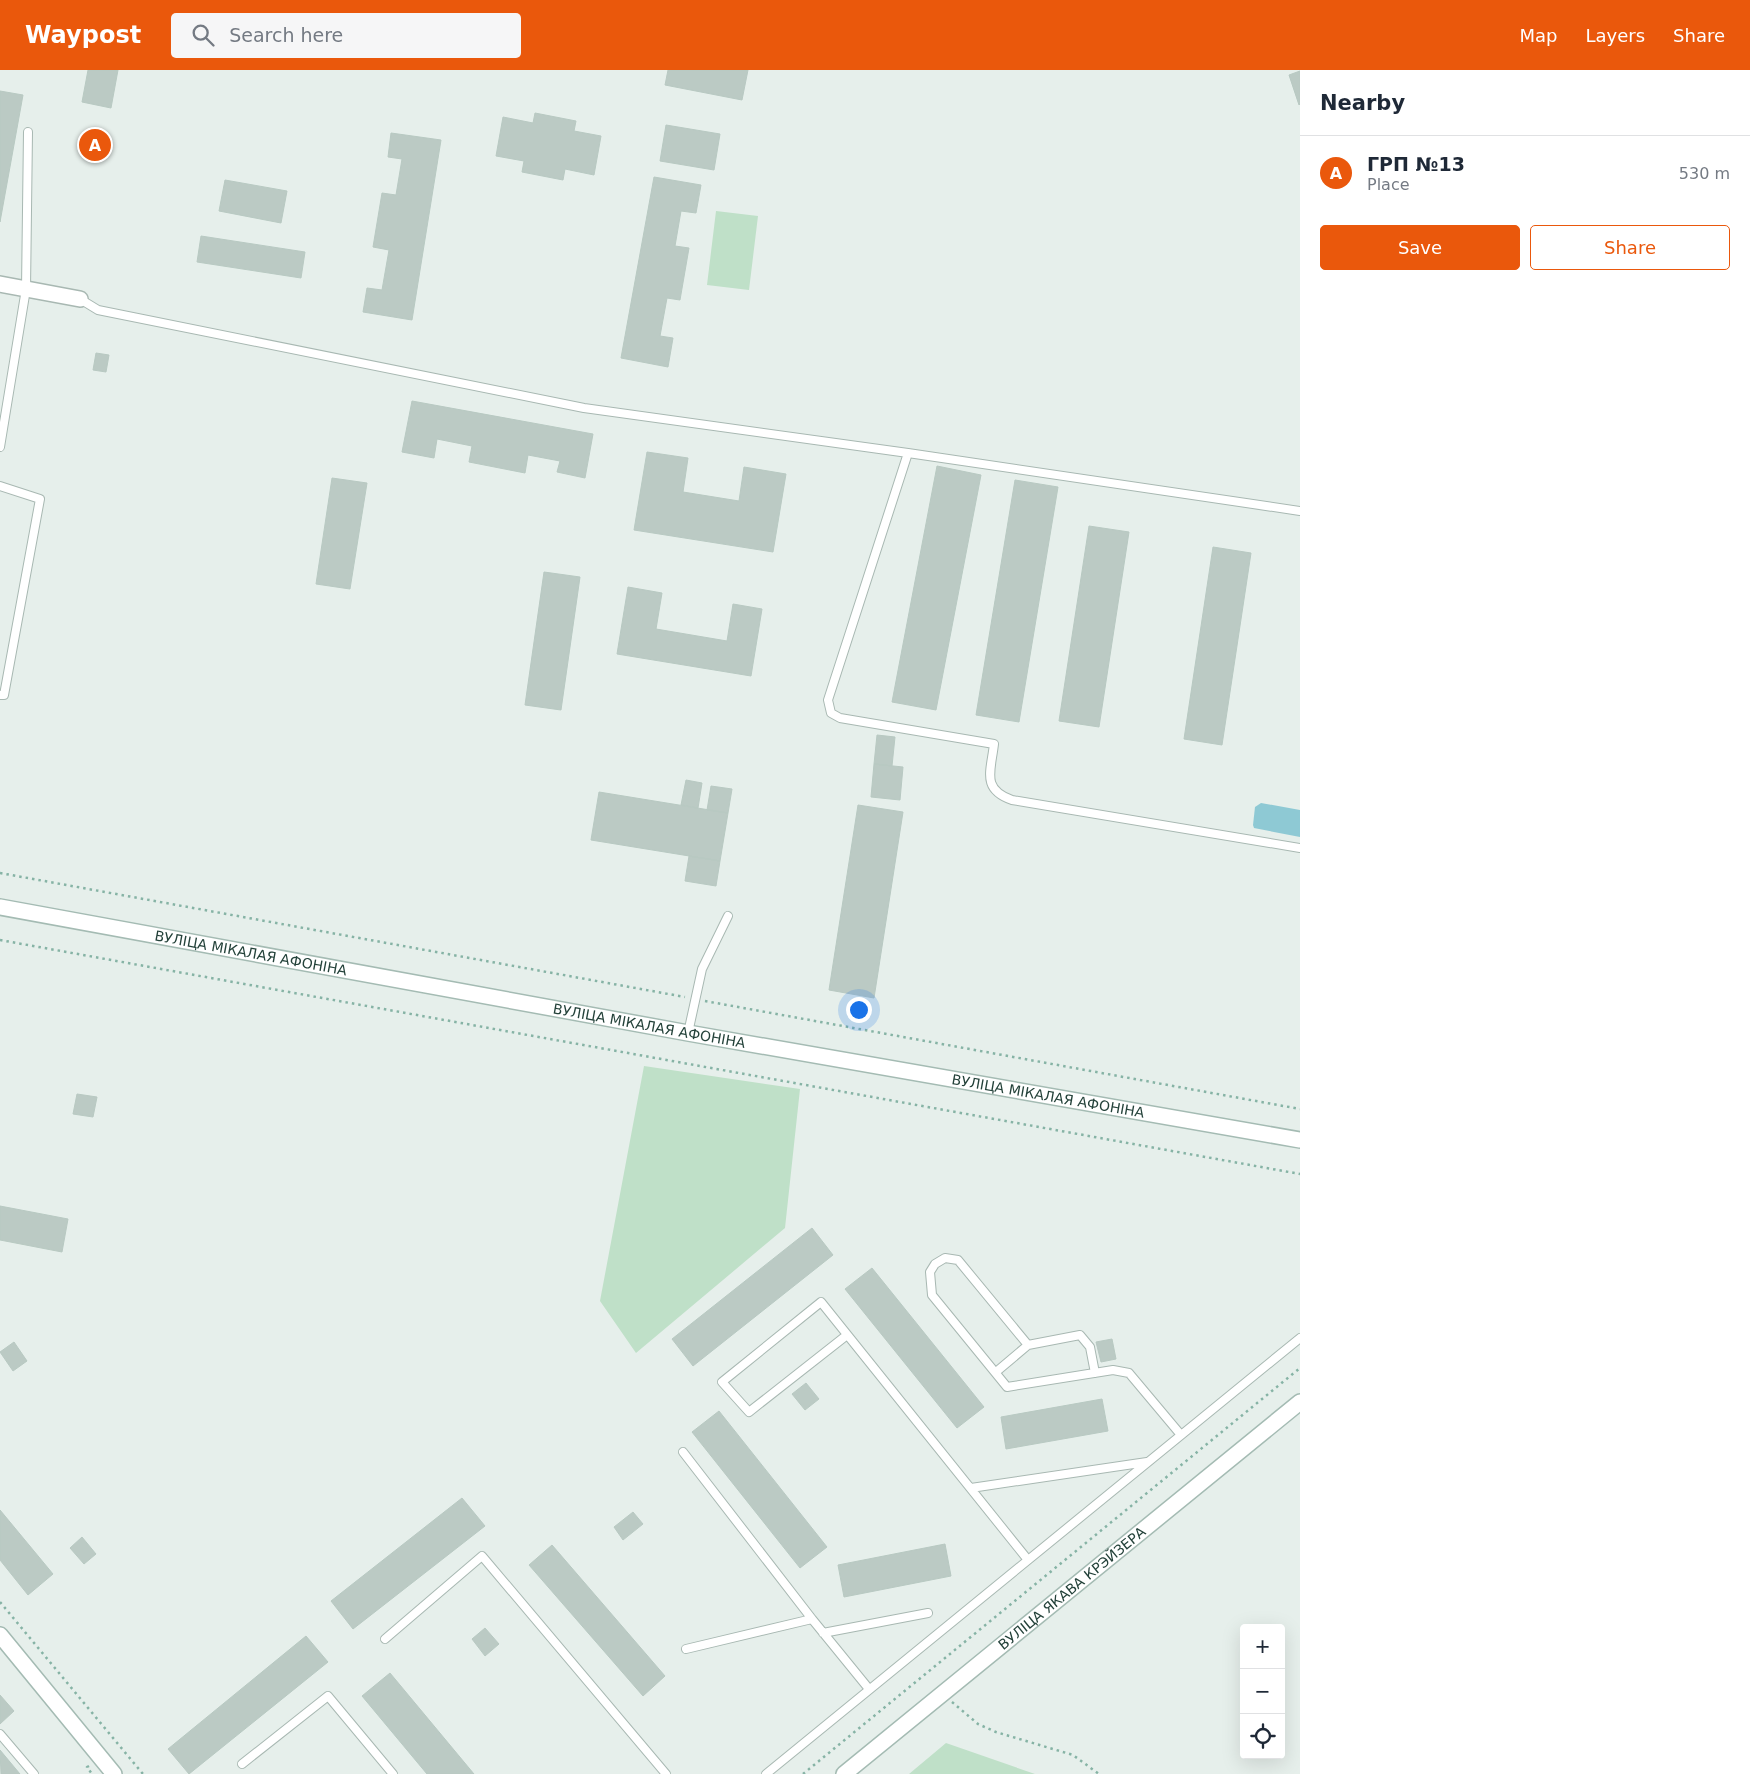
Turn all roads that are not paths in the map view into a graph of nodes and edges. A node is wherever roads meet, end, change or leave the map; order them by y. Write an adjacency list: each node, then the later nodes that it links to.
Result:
1 (28, 132): 3 (lane)
2 (0, 284): 3 (street)
3 (26, 289): 4 (street); 5 (lane)
4 (80, 299): 6 (lane)
5 (0, 447)
6 (908, 453): 8 (lane); 10 (lane)
7 (0, 486): 9 (lane)
8 (1300, 511)
9 (0, 695)
10 (1300, 848)
11 (0, 907): 13 (street, ВУЛІЦА МІКАЛАЯ АФОНІНА)
12 (728, 916): 13 (lane)
13 (688, 1033): 14 (street, ВУЛІЦА МІКАЛАЯ АФОНІНА)
14 (1300, 1140)
15 (847, 1335): 15 (lane); 24 (lane)
16 (1300, 1338): 21 (lane)
17 (1028, 1344): 18 (lane); 18 (lane); 19 (lane)
18 (996, 1372): 19 (lane)
19 (1095, 1373): 21 (lane)
20 (1300, 1402): 40 (street, ВУЛІЦА ЯКАВА КРЭЙЗЕРА)
21 (1181, 1435): 23 (lane)
22 (683, 1452): 27 (lane)
23 (1148, 1462): 24 (lane); 25 (lane)
24 (970, 1488): 25 (lane)
25 (1028, 1560): 32 (lane)
26 (928, 1613): 28 (lane)
27 (812, 1619): 28 (lane); 31 (lane)
28 (823, 1633): 32 (lane)
29 (0, 1636): 36 (street)
30 (386, 1639): 38 (lane)
31 (686, 1649)
32 (869, 1689): 39 (lane)
33 (1, 1737): 35 (lane)
34 (242, 1764): 37 (lane)
35 (34, 1774)
36 (114, 1774)
37 (393, 1774)
38 (666, 1774)
39 (766, 1774)
40 (844, 1774)

